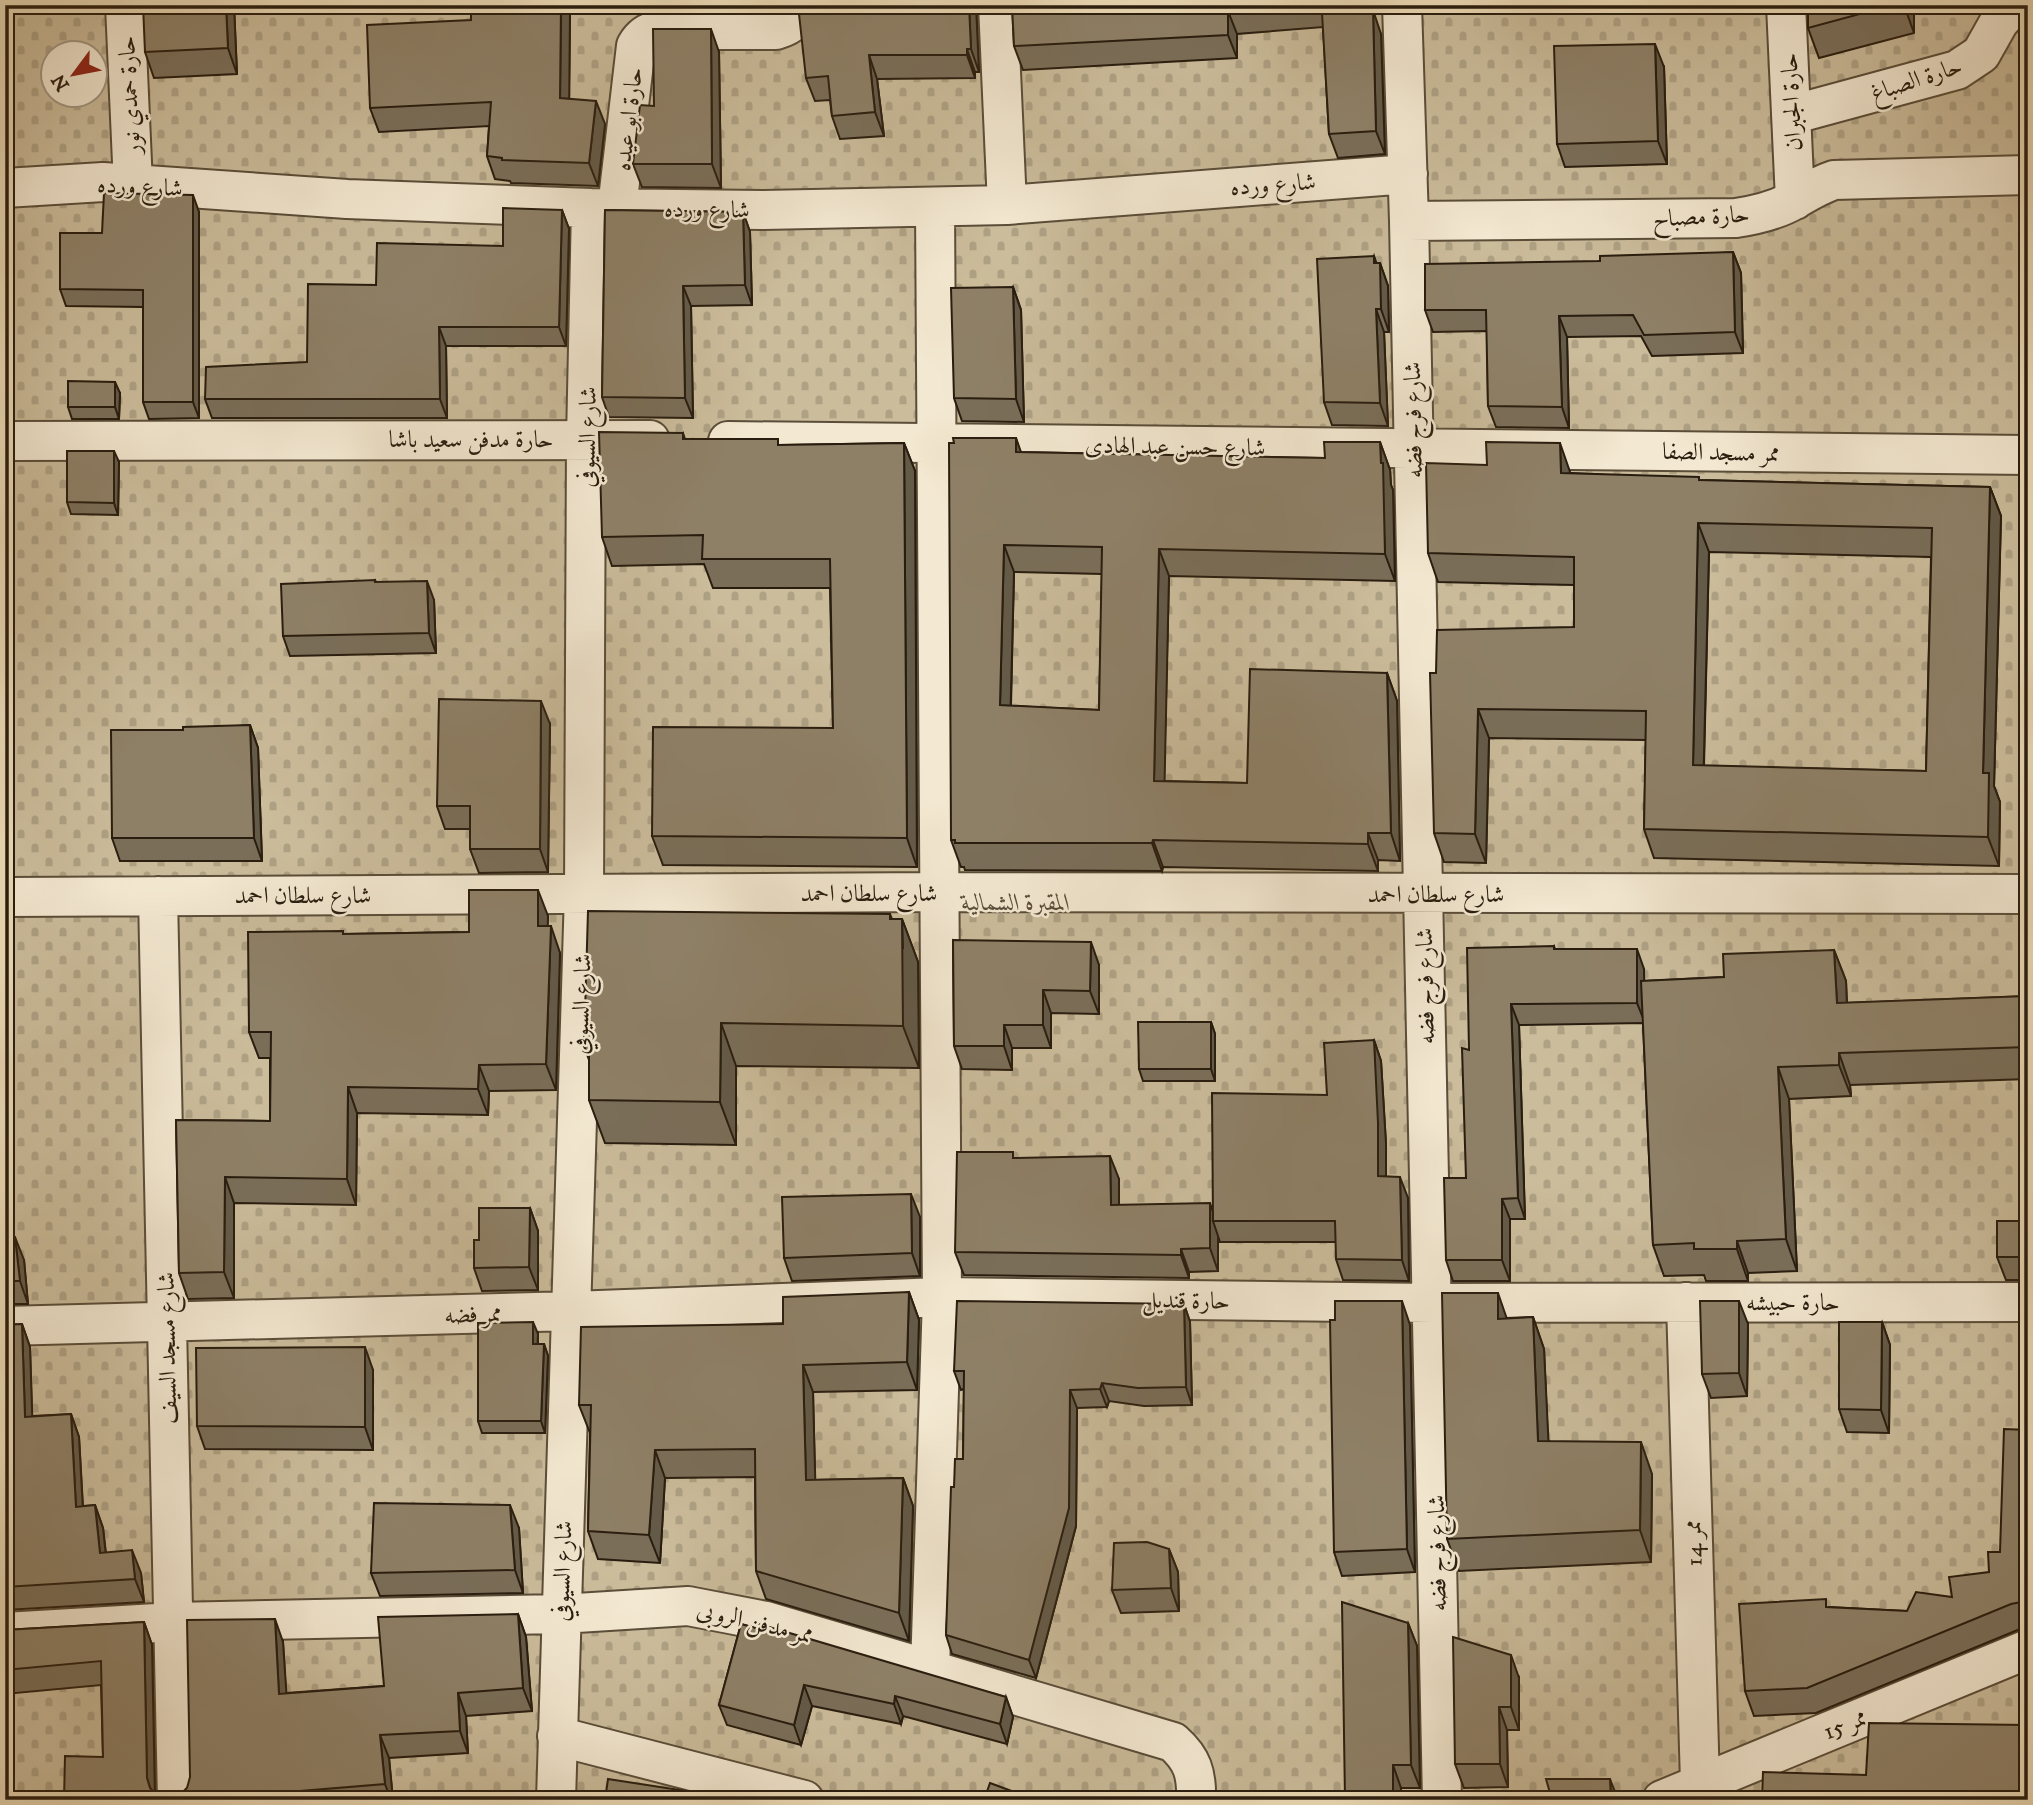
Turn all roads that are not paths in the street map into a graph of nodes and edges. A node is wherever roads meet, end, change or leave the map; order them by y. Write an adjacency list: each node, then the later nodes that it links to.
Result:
1 (125, 5): 10 (street, حارة حمدي نور)
2 (801, 5): 15 (street, حارة ابو عيده)
3 (998, 5): 13 (street)
4 (1402, 5): 8 (street, شارع فرج فضه)
5 (1786, 5): 7 (street, حارة الجبران)
6 (2014, 5): 7 (street, حارة الصباغ)
7 (1791, 115): 12 (street, حارة الجبران)
8 (1408, 174): 13 (street, شارع ورده); 16 (street, شارع فرج فضه)
9 (2028, 174): 12 (street, حارة مصباح)
10 (133, 185): 11 (street, شارع ورده); 15 (street, شارع ورده)
11 (5, 188)
12 (1795, 200): 16 (street, حارة مصباح)
13 (1007, 205): 14 (street, شارع ورده)
14 (935, 207): 15 (street, شارع ورده); 19 (street)
15 (604, 208): 17 (street, شارع السيوفي)
16 (1409, 221): 20 (street, شارع فرج فضه)
17 (586, 439): 18 (street, حارة مدفن سعيد باشا); 19 (street, حارة مدفن سعيد باشا); 23 (street, شارع السيوفي)
18 (5, 441)
19 (936, 443): 20 (street, شارع حسن عبد الهادى); 22 (street)
20 (1414, 448): 21 (street, ممر مسجد الصفا); 24 (street, شارع فرج فضه)
21 (2028, 455)
22 (938, 892): 23 (street, شارع سلطان احمد); 24 (street, شارع سلطان احمد); 28 (street)
23 (584, 893): 26 (street, شارع سلطان احمد); 32 (street, شارع السيوفي)
24 (1423, 894): 25 (street, شارع سلطان احمد); 31 (street, شارع فرج فضه)
25 (2028, 894)
26 (158, 896): 27 (street, شارع سلطان احمد); 33 (street, شارع مسجد السيف)
27 (5, 897)
28 (942, 1297): 31 (street, حارة قنديل); 32 (street, ممر فضه); 39 (street)
29 (1686, 1302): 30 (street, حارة حبيشه); 31 (street, حارة حبيشه); 41 (street, ممر 14)
30 (2028, 1302)
31 (1431, 1303): 46 (street, شارع فرج فضه)
32 (572, 1311): 33 (street, ممر فضه); 35 (street, شارع السيوفي)
33 (166, 1323): 34 (street, ممر فضه); 36 (street, شارع مسجد السيف)
34 (5, 1326)
35 (561, 1614): 36 (street, ممر مدفن الروبى); 39 (street, ممر مدفن الروبى); 40 (street, شارع السيوفي)
36 (173, 1622): 37 (street, ممر مدفن الروبى); 42 (street, شارع مسجد السيف)
37 (5, 1632)
38 (2028, 1649): 41 (street, ممر 15)
39 (930, 1670): 45 (street, ممر مدفن الروبى)
40 (558, 1736): 43 (street, شارع السيوفي); 44 (street)
41 (1700, 1783): 47 (street, ممر 15)
42 (177, 1800)
43 (556, 1800)
44 (804, 1800)
45 (1196, 1800)
46 (1442, 1800)
47 (1662, 1800)

